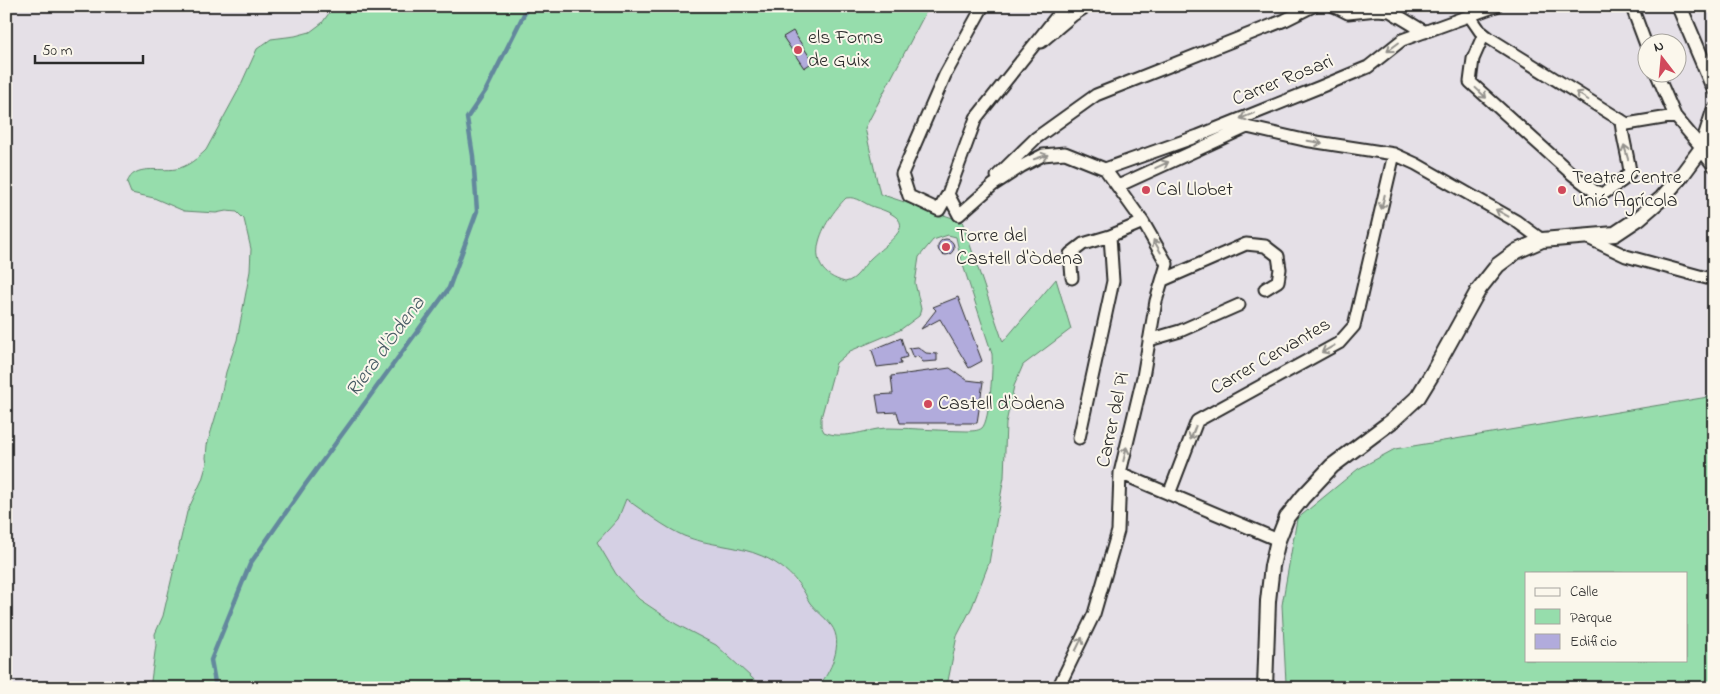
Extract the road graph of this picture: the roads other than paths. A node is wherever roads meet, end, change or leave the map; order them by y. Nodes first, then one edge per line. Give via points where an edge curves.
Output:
1 (983, 6) edge
2 (1065, 6) edge
3 (1087, 6) edge
4 (1314, 6) edge
5 (1334, 6) edge
6 (1496, 6) edge
7 (1633, 6) edge
8 (1679, 6) edge
9 (1470, 10) edge
10 (1425, 32) junction
11 (1641, 32) edge
12 (1484, 34) junction
13 (1030, 50) junction
14 (1660, 82) edge
15 (1714, 88) edge
16 (1714, 111) edge
17 (1675, 116) junction
18 (1621, 120) junction
19 (1702, 148) junction
20 (1394, 154) junction
21 (1714, 164) edge
22 (1105, 169) junction
23 (1118, 186) junction
24 (948, 194) junction
25 (973, 203) junction
26 (1142, 222) junction
27 (1110, 236) junction
28 (1584, 236) junction
29 (1542, 240) junction
30 (1072, 278) dead end
31 (1163, 280) junction
32 (1714, 280) edge
33 (1265, 289) dead end
34 (1239, 305) dead end
35 (1149, 340) junction
36 (1080, 438) dead end
37 (1120, 473) junction
38 (1169, 494) junction
39 (1278, 540) junction
40 (1058, 688) edge
41 (1265, 688) edge

1 - 24 street via 945,75 902,174 909,196 939,210
2 - 13 street
3 - 13 street
4 - 25 street via 1096,96 1036,138
5 - 10 street via 1348,13 1390,11
6 - 9 street, Carrer Rosari
7 - 11 street
8 - 15 street
9 - 10 street, Carrer Rosari
9 - 12 street
10 -> 22 street, Carrer Rosari via 1402,40 1368,67 1198,136
18 -> 12 street
12 -> 18 street via 1473,59 1470,82 1594,192 1603,194 1630,172
13 - 24 street via 976,118
14 - 17 street
16 - 19 street
17 - 18 street via 1627,124
17 - 19 street
19 - 21 street
19 - 28 street via 1662,198 1639,218 1616,234
23 -> 20 street via 1247,127
29 -> 20 street via 1516,221
20 -> 38 street, Carrer Cervantes via 1354,326 1339,343 1197,421
22 - 23 street, Carrer del Pi
25 -> 22 street via 993,185 1043,155 1065,153
23 - 26 street, Carrer del Pi
24 - 25 street via 959,215
26 - 27 street
31 -> 26 street, Carrer del Pi via 1167,264
27 - 30 street via 1083,244 1070,254
27 - 36 street via 1113,281
28 - 29 street
28 - 32 street via 1626,256
29 - 39 street via 1517,251 1498,265 1478,289 1418,397 1332,466 1286,518
31 - 33 street via 1246,244 1266,246 1278,256 1278,281
31 - 35 street, Carrer del Pi
34 - 35 street via 1180,331
37 -> 35 street, Carrer del Pi
37 - 38 street
40 -> 37 street, Carrer del Pi via 1094,614 1118,531
38 - 39 street
39 - 41 street via 1268,600

